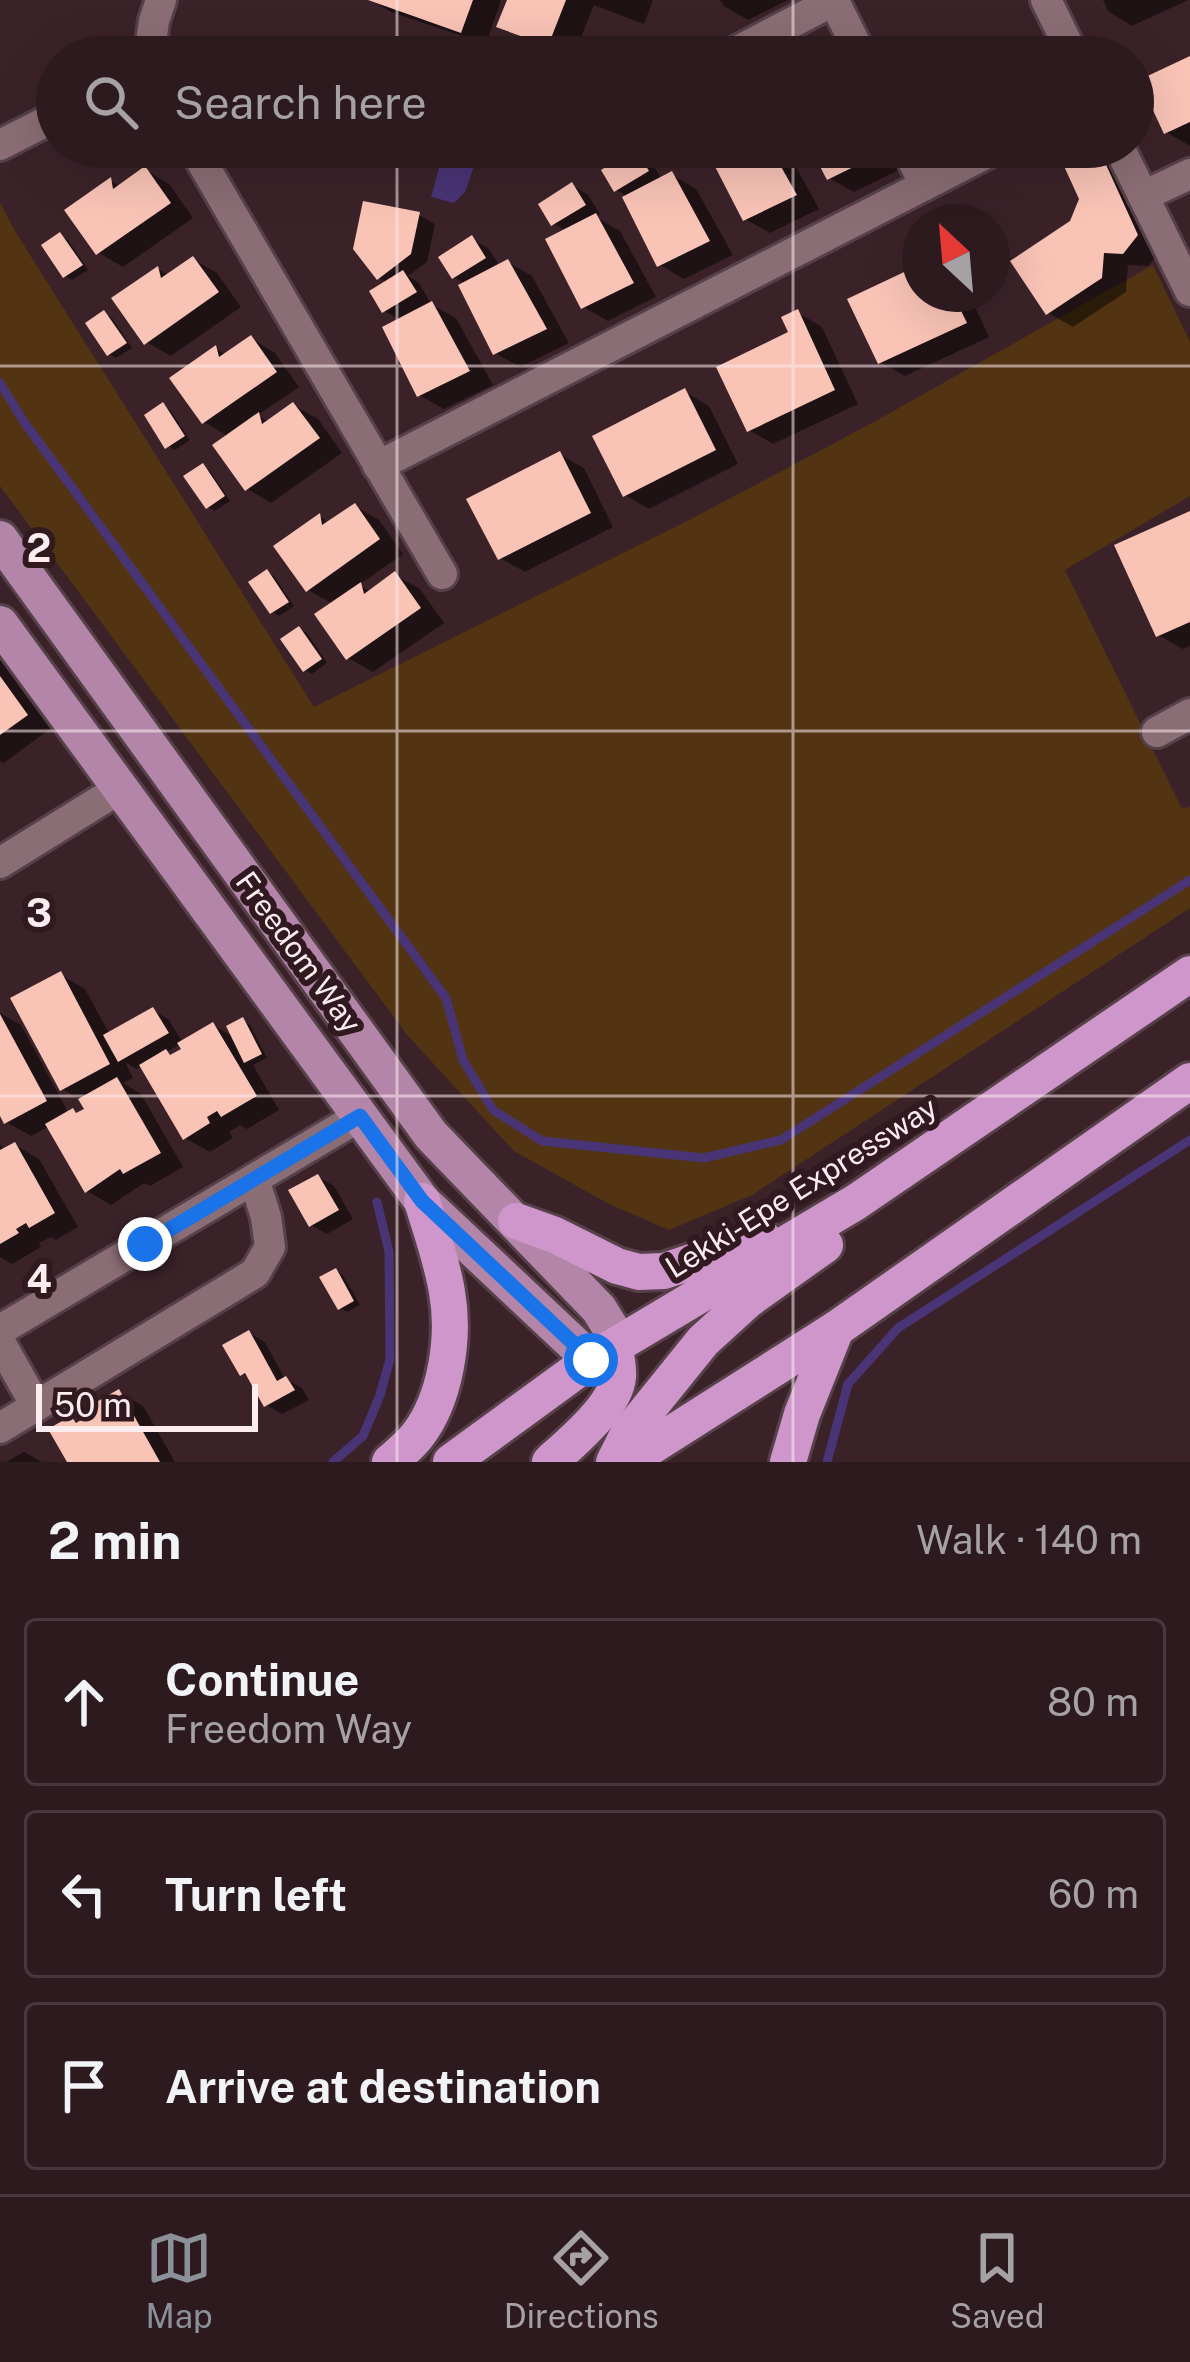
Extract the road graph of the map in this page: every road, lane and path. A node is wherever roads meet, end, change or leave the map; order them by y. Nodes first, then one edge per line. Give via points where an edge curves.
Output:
1 (160, 0) edge
2 (834, 0) edge
3 (1046, 0) edge
4 (153, 36) edge
5 (766, 36) edge
6 (852, 36) edge
7 (1064, 36) edge
8 (36, 127) edge
9 (0, 146) edge
10 (205, 168) edge
11 (916, 168) edge
12 (958, 168) edge
13 (1129, 168) edge
14 (1190, 174) edge
15 (925, 185) junction
16 (1143, 196) junction
17 (1190, 291) edge
18 (378, 466) junction
19 (0, 539) edge
20 (442, 574) dead end
21 (0, 624) edge
22 (1190, 714) edge
23 (1157, 732) dead end
24 (119, 789) junction
25 (0, 863) edge
26 (1190, 974) edge
27 (1190, 997) edge
28 (1190, 1081) edge
29 (360, 1116) junction
30 (254, 1179) junction
31 (422, 1201) junction
32 (856, 1202) junction
33 (516, 1221) junction
34 (836, 1329) junction
35 (0, 1330) edge
36 (0, 1342) edge
37 (608, 1361) junction
38 (660, 1395) junction
39 (36, 1406) junction
40 (701, 1413) junction
41 (508, 1421) junction
42 (0, 1428) edge
43 (559, 1454) edge
44 (390, 1462) edge
45 (452, 1462) edge
46 (602, 1462) edge
47 (614, 1462) edge
48 (628, 1462) edge
49 (788, 1462) edge

1 - 4 street
2 - 5 street
2 - 6 street
3 - 7 street
8 - 9 street
10 - 18 street
11 - 15 street
12 - 15 street
13 - 16 street
14 - 16 street
15 - 18 street
16 - 17 street
18 - 20 street
19 - 33 main road, Freedom Way via 431,1136
21 - 24 main road, Freedom Way
22 - 23 street
24 - 25 street
24 - 29 main road, Freedom Way
26 - 32 highway, Lekki-Epe Expressway
27 - 38 highway via 748,1300
28 - 34 highway
29 - 30 street
29 - 31 main road, Freedom Way
30 - 35 street
30 - 39 street via 270,1247 255,1273
31 - 37 main road, Freedom Way
31 - 44 highway via 448,1293 444,1375 417,1436
32 - 33 highway via 748,1244 639,1272
32 - 37 highway, Lekki-Epe Expressway via 675,1308
33 - 37 main road, Freedom Way via 599,1309 610,1328
34 - 40 highway
34 - 49 highway
36 - 39 street
37 - 38 highway
37 - 41 highway, Lekki-Epe Expressway
37 - 43 highway via 612,1396
38 - 40 highway
38 - 47 highway
39 - 42 street
40 - 48 highway
41 - 43 highway
41 - 45 highway, Lekki-Epe Expressway
43 - 46 highway

